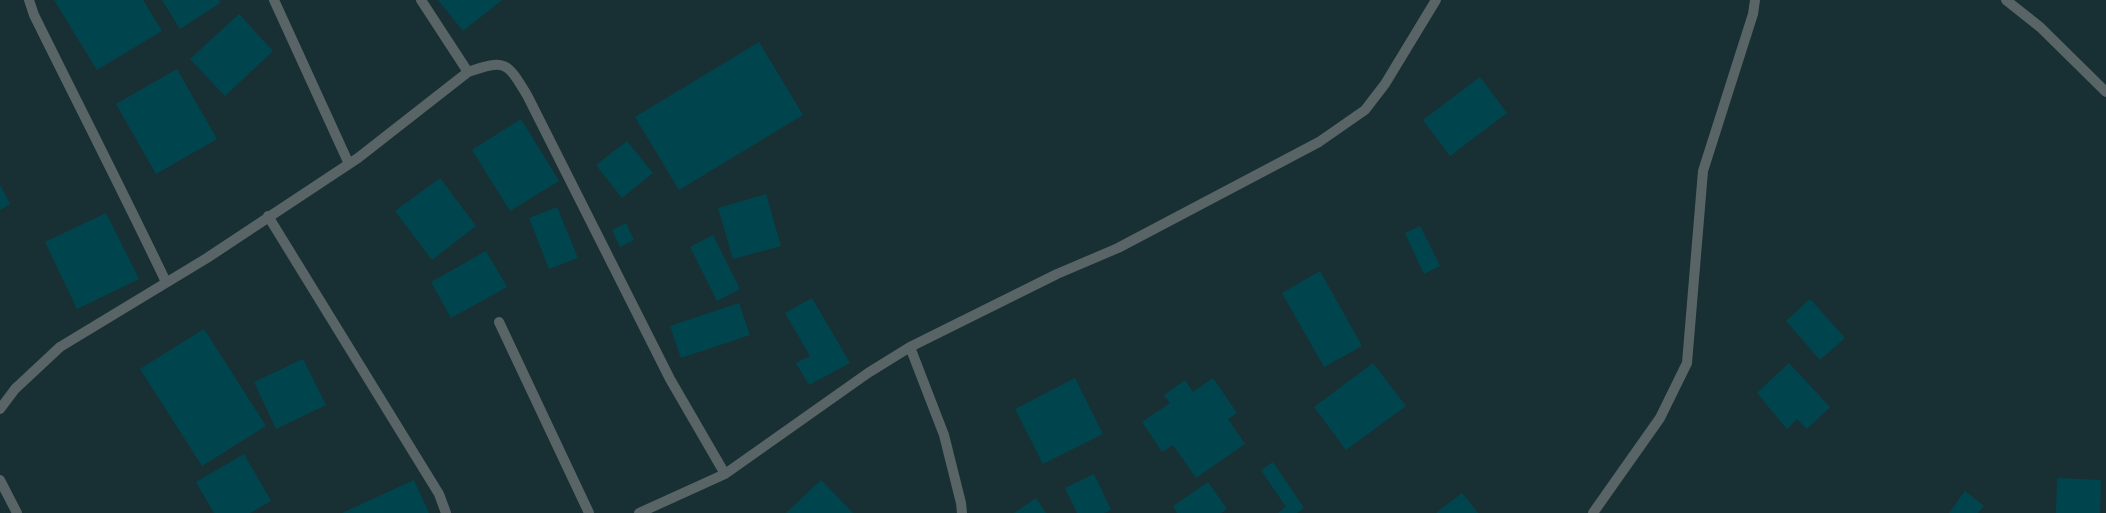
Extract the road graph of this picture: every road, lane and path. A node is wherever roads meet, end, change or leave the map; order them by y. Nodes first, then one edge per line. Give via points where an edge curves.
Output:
1 (29, 0) edge
2 (274, 0) edge
3 (421, 0) edge
4 (1436, 0) edge
5 (1755, 0) edge
6 (2006, 0) edge
7 (468, 72) junction
8 (2106, 92) edge
9 (349, 164) junction
10 (268, 216) junction
11 (166, 282) junction
12 (499, 322) dead end
13 (910, 347) junction
14 (0, 408) edge
15 (725, 474) junction
16 (0, 480) edge
17 (17, 513) edge
18 (446, 513) edge
19 (589, 513) edge
20 (638, 513) edge
21 (962, 513) edge
22 (1593, 513) edge

1 - 11 street via 34,15
2 - 9 street
3 - 7 street
4 - 13 street via 1385,84 1365,110 1319,142 1118,248 1030,287
5 - 22 street via 1753,14 1702,171 1687,363 1660,418
6 - 8 street via 2040,27
7 - 9 street
7 - 15 street via 493,64 505,66 515,75 670,379
9 - 10 street
10 - 11 street
10 - 18 street via 439,494
11 - 14 street via 60,347 15,389
12 - 19 street
13 - 15 street via 868,373
13 - 21 street via 944,435
15 - 20 street
16 - 17 street

